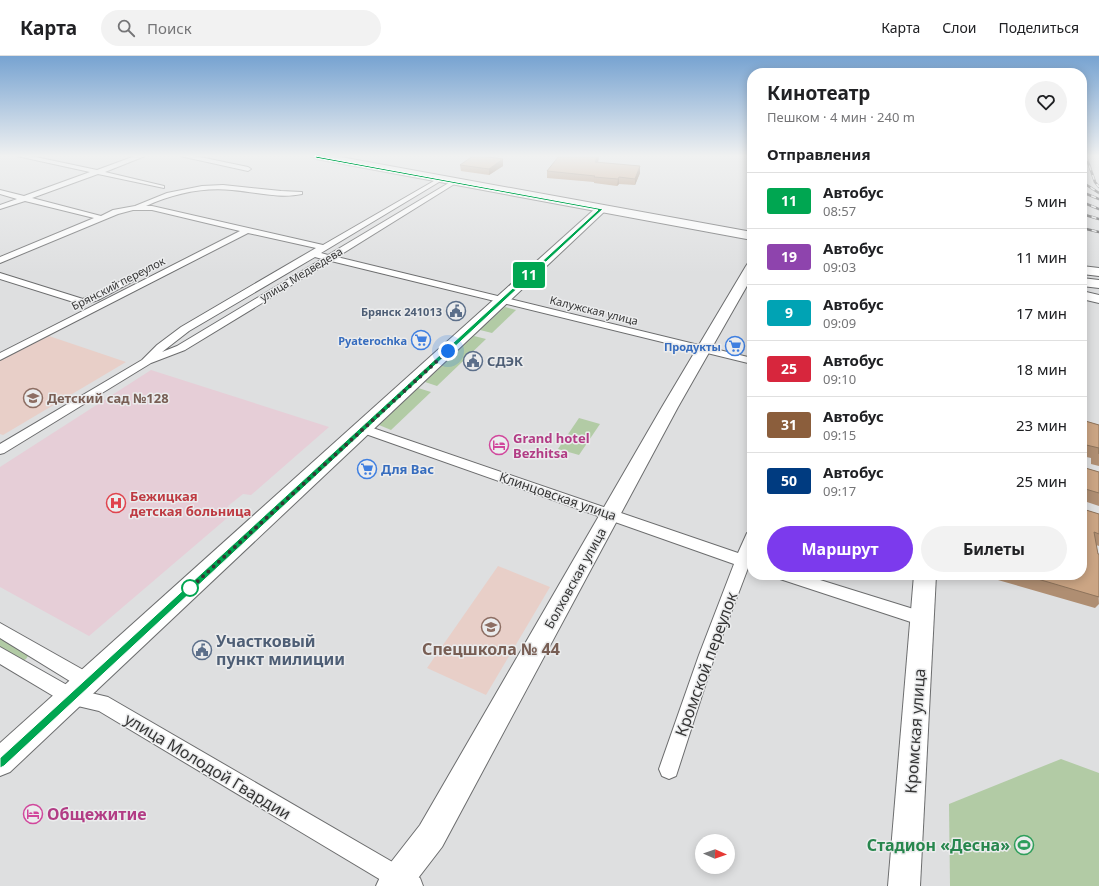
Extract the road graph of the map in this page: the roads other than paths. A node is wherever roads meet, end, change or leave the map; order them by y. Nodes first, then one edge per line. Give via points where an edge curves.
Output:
1 (11, 195) edge
2 (34, 195) edge
3 (173, 195) edge
4 (415, 195) edge
5 (433, 195) edge
6 (523, 195) edge
7 (25, 198) junction
8 (0, 208) edge
9 (133, 208) junction
10 (601, 209) junction
11 (615, 211) junction
12 (101, 218) junction
13 (578, 229) junction
14 (247, 230) junction
15 (747, 234) edge
16 (204, 244) dead end
17 (325, 248) junction
18 (314, 254) junction
19 (328, 258) junction
20 (0, 260) edge
21 (1087, 271) edge
22 (1099, 272) edge
23 (747, 275) edge
24 (0, 276) edge
25 (1087, 277) edge
26 (1099, 279) edge
27 (1087, 283) edge
28 (1099, 284) edge
29 (1087, 296) edge
30 (1099, 298) edge
31 (503, 300) junction
32 (704, 349) junction
33 (0, 357) edge
34 (747, 360) edge
35 (146, 362) junction
36 (364, 429) junction
37 (0, 450) edge
38 (610, 515) junction
39 (747, 563) edge
40 (747, 565) edge
41 (800, 580) edge
42 (925, 580) edge
43 (923, 620) junction
44 (0, 630) edge
45 (0, 655) edge
46 (88, 682) junction
47 (71, 697) junction
48 (102, 703) junction
49 (0, 762) edge
50 (669, 769) dead end
51 (400, 883) edge
52 (904, 886) edge

1 - 7 street
2 - 7 street
3 - 9 street
4 - 17 street, улица Медведева
5 - 19 street, улица Медведева
6 - 10 main road
7 - 8 street
7 - 12 street
9 - 12 street
9 - 14 street via 152,208
10 - 11 main road
10 - 13 main road
11 - 13 main road via 598,226
11 - 15 main road
12 - 20 street
13 - 31 main road
14 - 17 street
14 - 33 street, Брянский переулок
16 - 24 street via 82,302
17 - 18 street, улица Медведева
18 - 19 street, Калужская улица
18 - 35 street, улица Медведева via 185,329
19 - 31 street, Калужская улица
19 - 35 street, улица Медведева via 181,348
21 - 22 main road
23 - 32 main road, Болховская улица
25 - 26 main road
27 - 28 main road
29 - 30 main road
31 - 32 street, Калужская улица
31 - 36 main road
32 - 34 street, Калужская улица
32 - 38 main road, Болховская улица
35 - 37 street, улица Медведева
36 - 38 street, Клинцовская улица
36 - 46 main road
38 - 39 street, Клинцовская улица
38 - 51 main road, Болховская улица via 431,836
40 - 50 street, Кромской переулок via 707,655
41 - 43 street
42 - 43 main road, Кромская улица
43 - 52 main road, Кромская улица
44 - 46 street
45 - 47 street, улица Молодой Гвардии
46 - 47 main road
46 - 48 street
47 - 48 street, улица Молодой Гвардии
47 - 49 main road
48 - 51 street, улица Молодой Гвардии

